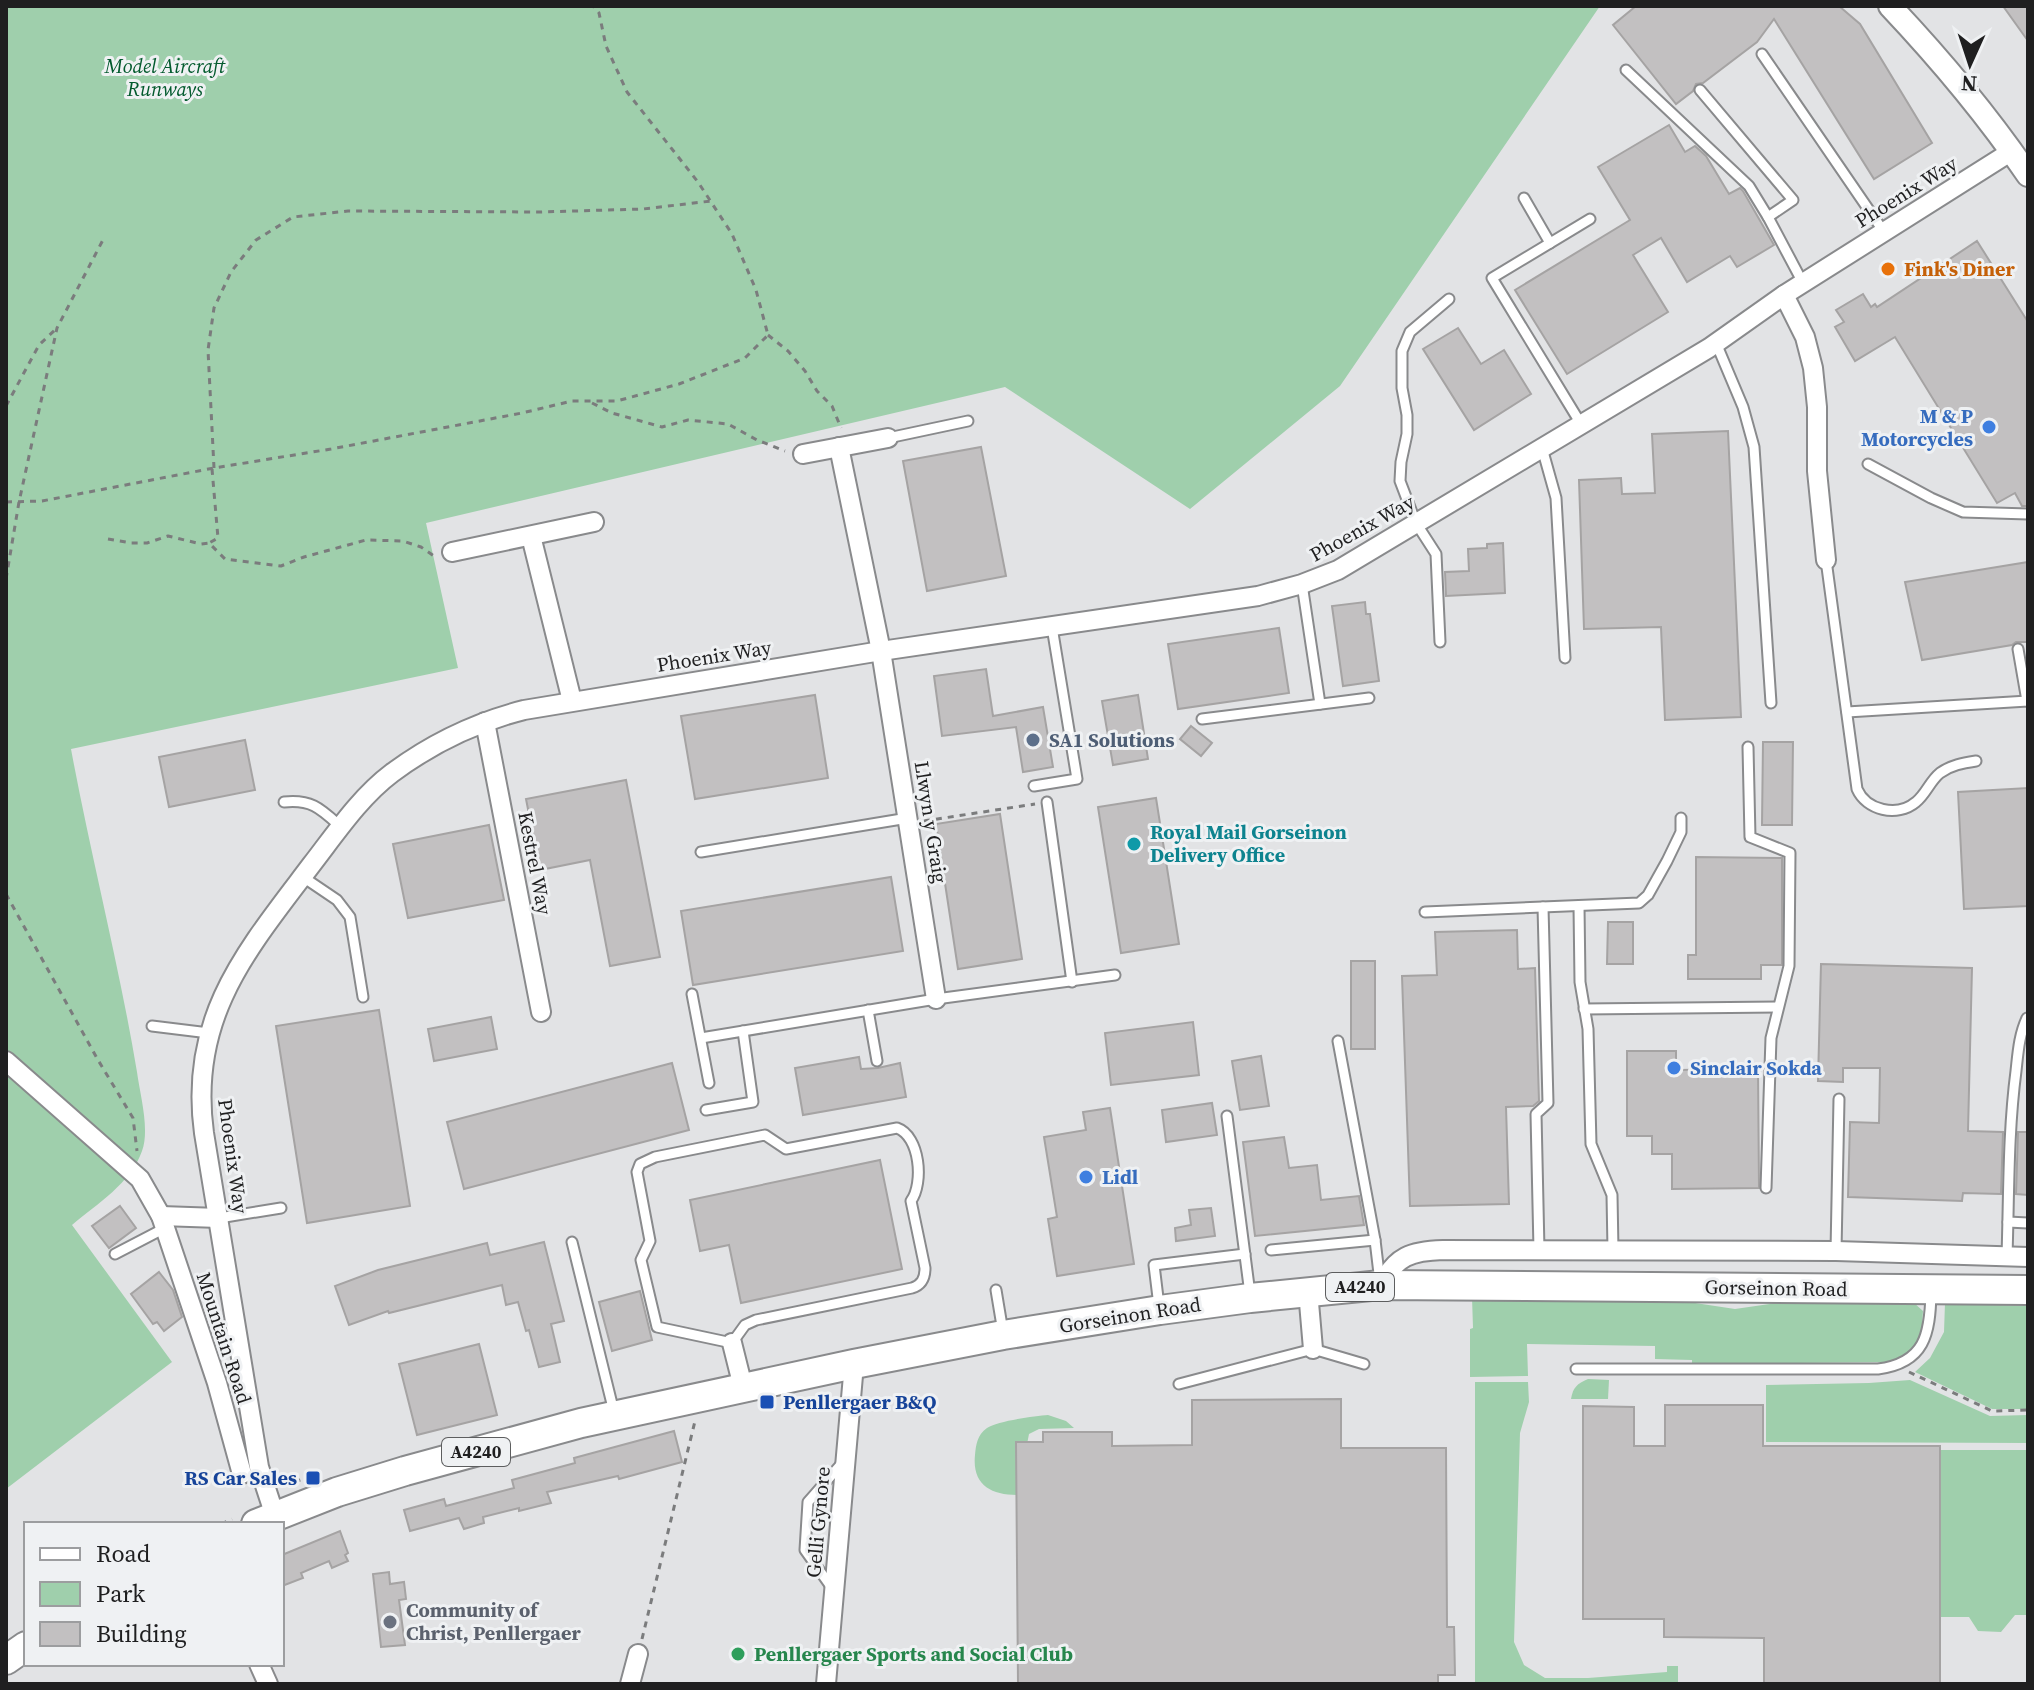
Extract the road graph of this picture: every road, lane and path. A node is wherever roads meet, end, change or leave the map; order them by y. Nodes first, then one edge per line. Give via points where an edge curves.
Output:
1 (593, 6) edge
2 (1890, 6) edge
3 (1762, 54) dead end
4 (1626, 70) dead end
5 (1700, 90) dead end
6 (2012, 151) junction
7 (2028, 175) edge
8 (1524, 198) dead end
9 (711, 201) junction
10 (1768, 217) junction
11 (1590, 219) dead end
12 (1884, 232) junction
13 (105, 236) dead end
14 (1550, 243) junction
15 (1803, 283) junction
16 (1784, 295) junction
17 (1449, 299) dead end
18 (57, 328) junction
19 (768, 335) junction
20 (1716, 343) junction
21 (589, 401) junction
22 (6, 406) edge
23 (968, 421) dead end
24 (1581, 424) junction
25 (888, 438) joint
26 (843, 446) junction
27 (1542, 448) junction
28 (803, 454) joint
29 (1868, 464) dead end
30 (213, 468) junction
31 (6, 502) edge
32 (19, 502) junction
33 (2028, 514) edge
34 (594, 522) dead end
35 (1416, 523) junction
36 (531, 536) junction
37 (108, 539) dead end
38 (209, 543) junction
39 (452, 552) joint
40 (1826, 560) joint
41 (6, 579) edge
42 (1302, 584) junction
43 (1052, 627) junction
44 (1440, 642) dead end
45 (2018, 649) dead end
46 (881, 651) junction
47 (1565, 658) dead end
48 (1369, 698) dead end
49 (572, 701) junction
50 (2028, 701) edge
51 (1771, 703) dead end
52 (1320, 704) junction
53 (1847, 712) junction
54 (1202, 719) dead end
55 (485, 722) junction
56 (1748, 747) dead end
57 (1976, 761) dead end
58 (1034, 786) dead end
59 (284, 802) dead end
60 (1047, 802) joint
61 (1681, 818) dead end
62 (909, 821) junction
63 (341, 827) junction
64 (701, 852) dead end
65 (303, 877) junction
66 (6, 894) edge
67 (1579, 906) junction
68 (1543, 907) junction
69 (1425, 912) dead end
70 (1115, 975) dead end
71 (1072, 982) junction
72 (692, 994) dead end
73 (363, 997) dead end
74 (936, 999) junction
75 (1778, 1007) junction
76 (1584, 1009) junction
77 (868, 1010) junction
78 (541, 1012) dead end
79 (2027, 1018) edge
80 (152, 1026) dead end
81 (743, 1031) junction
82 (209, 1033) junction
83 (701, 1038) junction
84 (1338, 1041) dead end
85 (6, 1061) edge
86 (877, 1061) dead end
87 (709, 1083) dead end
88 (1839, 1099) dead end
89 (706, 1110) dead end
90 (1227, 1116) dead end
91 (140, 1179) junction
92 (1766, 1188) dead end
93 (281, 1208) dead end
94 (219, 1218) junction
95 (163, 1222) junction
96 (2008, 1222) junction
97 (2028, 1223) edge
98 (1375, 1240) junction
99 (572, 1242) dead end
100 (1271, 1250) dead end
101 (1539, 1250) junction
102 (1613, 1250) junction
103 (1836, 1251) junction
104 (115, 1254) dead end
105 (1245, 1254) junction
106 (2007, 1256) junction
107 (2028, 1257) edge
108 (1381, 1285) junction
109 (996, 1290) dead end
110 (1931, 1290) junction
111 (2028, 1290) edge
112 (1308, 1291) junction
113 (1250, 1298) junction
114 (1160, 1310) junction
115 (1003, 1335) junction
116 (732, 1343) junction
117 (1313, 1349) junction
118 (854, 1364) junction
119 (1364, 1364) dead end
120 (1894, 1366) junction
121 (1576, 1369) dead end
122 (1179, 1384) dead end
123 (743, 1387) junction
124 (701, 1396) junction
125 (2028, 1410) edge
126 (615, 1416) junction
127 (846, 1459) junction
128 (242, 1474) dead end
129 (316, 1475) dead end
130 (258, 1512) edge
131 (227, 1522) edge
132 (834, 1590) junction
133 (24, 1647) edge
134 (638, 1654) joint
135 (6, 1660) edge
136 (630, 1684) edge
137 (826, 1684) edge

1 - 9 path via 627,92
2 - 6 street
3 - 12 lane
4 - 10 lane via 1749,186
5 - 10 lane via 1793,200
6 - 7 street
6 - 12 street, Phoenix Way
8 - 14 lane
9 - 19 path via 756,290
9 - 30 path via 643,209 348,211 293,217 256,240 231,272 214,308 208,350
10 - 15 lane
11 - 14 lane
12 - 15 street, Phoenix Way
13 - 18 path
14 - 24 lane via 1492,278
15 - 16 street, Phoenix Way
16 - 20 street, Phoenix Way
16 - 40 street via 1805,337 1813,368
17 - 35 lane via 1410,332 1402,351 1407,424 1400,481
18 - 22 path via 39,345
18 - 32 path
19 - 21 path via 745,358 679,384 617,401
19 - 26 path via 788,351 832,406
20 - 24 street, Phoenix Way
20 - 51 lane via 1754,447
21 - 28 path via 662,427 688,420 728,424 780,451
21 - 30 path
23 - 25 lane
24 - 27 street, Phoenix Way
25 - 26 street
26 - 28 street
26 - 46 street, Llwyn y Graig
27 - 35 street, Phoenix Way
27 - 47 lane via 1556,498
29 - 33 lane via 1963,512
30 - 32 path
30 - 38 path via 218,538
31 - 32 path
32 - 41 path
34 - 36 street
35 - 42 street, Phoenix Way via 1338,570
35 - 44 lane via 1436,554
36 - 39 street
36 - 49 street
37 - 38 path via 147,543 168,536
38 - 39 path via 225,559 281,566 366,540 403,541 433,555
40 - 53 lane
42 - 43 street, Phoenix Way via 1258,596
42 - 52 lane
43 - 46 street, Phoenix Way
43 - 58 lane via 1077,779
45 - 50 lane
46 - 49 street, Phoenix Way
46 - 62 street, Llwyn y Graig
48 - 52 lane
49 - 55 street, Phoenix Way
50 - 53 lane
52 - 54 lane
53 - 57 lane via 1857,789 1875,808 1907,808 1940,773
55 - 63 street, Phoenix Way via 393,772
55 - 78 street, Kestrel Way
56 - 75 lane via 1750,837 1790,853 1789,966
59 - 63 lane via 318,807
60 - 62 path
60 - 71 lane
61 - 67 lane via 1681,832 1645,899
62 - 64 lane
62 - 74 street, Llwyn y Graig
63 - 65 street, Phoenix Way
65 - 73 lane via 337,900 350,917
65 - 82 street, Phoenix Way via 256,937 226,987
66 - 91 path via 133,1118
67 - 68 lane
67 - 76 lane
68 - 69 lane
68 - 101 lane via 1548,1103 1536,1114
70 - 71 lane
71 - 74 lane
72 - 83 lane
74 - 77 lane
75 - 76 lane
75 - 92 lane via 1771,1038
76 - 102 lane via 1591,1144 1612,1195
77 - 81 lane
77 - 86 lane
79 - 96 lane via 2013,1094
80 - 82 lane
81 - 83 lane
81 - 89 lane via 753,1102
82 - 94 street, Phoenix Way via 201,1111
83 - 87 lane
84 - 98 lane
85 - 91 street, Mountain Road
88 - 103 lane
90 - 105 lane
91 - 95 street, Mountain Road
93 - 94 lane
94 - 95 street
94 - 130 street, Phoenix Way via 259,1467
95 - 104 lane
95 - 128 street, Mountain Road
96 - 97 lane
96 - 106 lane
98 - 100 lane
98 - 108 lane
99 - 126 lane
101 - 102 street
101 - 108 street via 1417,1252 1397,1262
102 - 103 street
103 - 106 street
105 - 113 lane
105 - 114 lane via 1154,1265
106 - 107 street
108 - 110 main road, Gorseinon Road / A4240
108 - 112 main road, Gorseinon Road / A4240
109 - 115 lane
110 - 111 main road, Gorseinon Road / A4240
110 - 120 lane via 1926,1337 1915,1354
112 - 113 main road, Gorseinon Road / A4240
112 - 117 street
113 - 114 main road, Gorseinon Road / A4240
114 - 115 main road, Gorseinon Road / A4240
115 - 118 main road, Gorseinon Road / A4240
116 - 116 lane via 657,1327 641,1260 650,1241 637,1176 640,1164 765,1135 786,1149 903,1130 912,1140 918,1167 918,1190 911,1203 925,1268 921,1283 756,1320 745,1325
116 - 123 street
117 - 119 lane
117 - 122 lane
118 - 123 main road, Gorseinon Road / A4240
118 - 127 street, Gelli Gynore
120 - 121 lane
120 - 125 path via 1992,1411
123 - 124 main road, Gorseinon Road / A4240
124 - 126 main road, Gorseinon Road / A4240
124 - 134 path
126 - 130 main road, Gorseinon Road / A4240
127 - 132 street, Gelli Gynore
127 - 132 lane via 808,1502 805,1550
129 - 130 path
130 - 131 path
132 - 137 street, Gelli Gynore
133 - 135 main road
134 - 136 street

